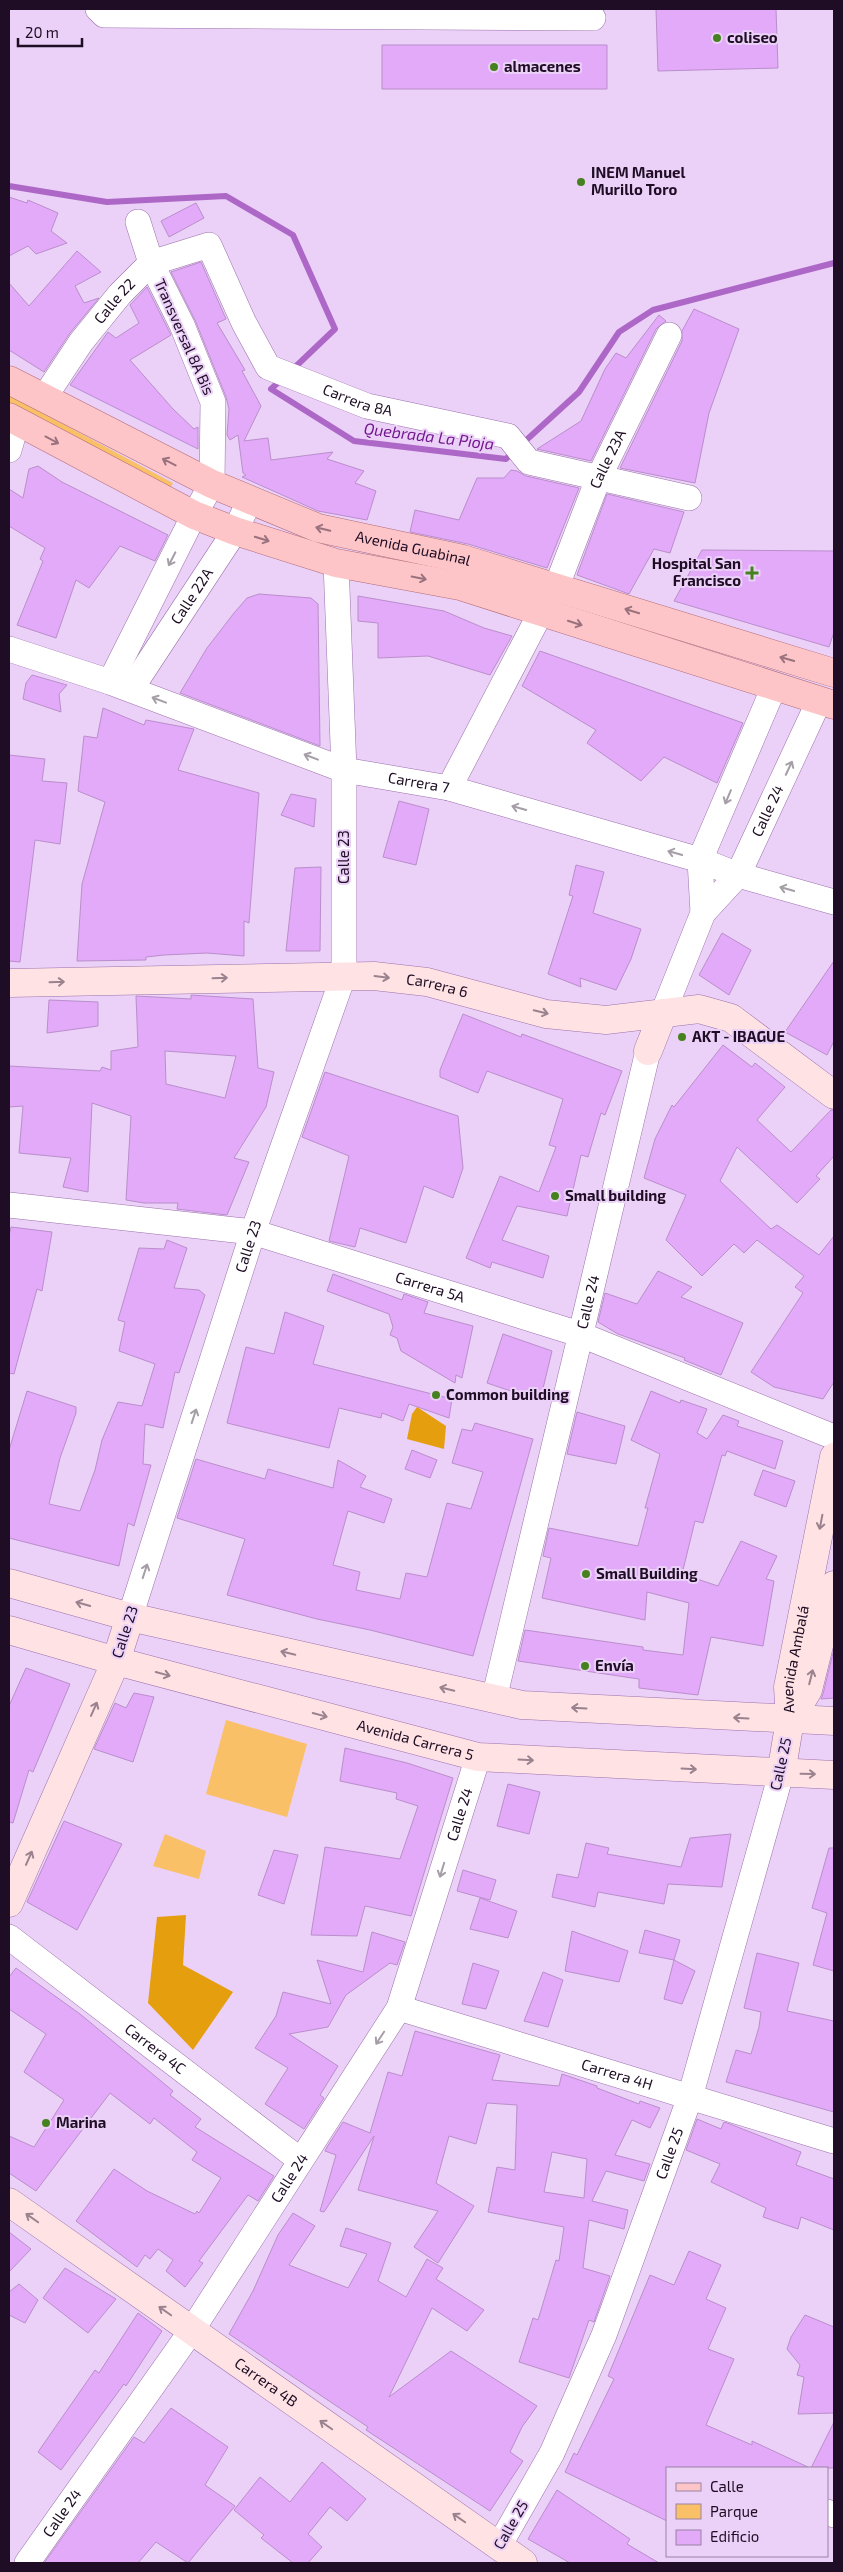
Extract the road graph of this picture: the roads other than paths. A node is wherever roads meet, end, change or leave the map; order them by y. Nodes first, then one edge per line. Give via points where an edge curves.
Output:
1 (98, 9) edge
2 (593, 18) dead end
3 (138, 222) dead end
4 (209, 245) joint
5 (151, 263) junction
6 (670, 336) dead end
7 (9, 380) edge
8 (46, 396) junction
9 (13, 420) edge
10 (9, 450) edge
11 (598, 479) junction
12 (212, 484) junction
13 (689, 498) dead end
14 (250, 500) junction
15 (194, 515) junction
16 (235, 531) junction
17 (336, 563) junction
18 (556, 588) junction
19 (542, 612) junction
20 (9, 648) edge
21 (834, 673) edge
22 (120, 686) junction
23 (774, 687) junction
24 (827, 703) edge
25 (344, 770) junction
26 (449, 788) junction
27 (700, 860) junction
28 (738, 875) junction
29 (834, 902) edge
30 (704, 913) junction
31 (344, 974) junction
32 (9, 983) edge
33 (663, 1013) junction
34 (648, 1051) joint
35 (834, 1095) edge
36 (9, 1205) edge
37 (253, 1232) junction
38 (579, 1334) junction
39 (834, 1438) edge
40 (834, 1457) edge
41 (9, 1583) edge
42 (834, 1585) edge
43 (130, 1617) junction
44 (9, 1630) edge
45 (116, 1662) junction
46 (494, 1699) junction
47 (790, 1720) junction
48 (834, 1721) edge
49 (478, 1757) junction
50 (781, 1774) junction
51 (834, 1775) edge
52 (9, 1903) edge
53 (9, 1937) edge
54 (399, 2008) junction
55 (690, 2097) junction
56 (834, 2141) edge
57 (300, 2160) junction
58 (9, 2202) edge
59 (192, 2330) junction
60 (493, 2555) edge
61 (27, 2563) edge
62 (523, 2563) edge

1 - 2 street via 104,15
3 - 5 street, Transversal 8A Bis
4 - 5 street, Calle 22
4 - 11 street, Carrera 8A via 268,367 367,406 508,436 529,462
5 - 8 street, Calle 22 via 120,294 81,342
5 - 12 street, Transversal 8A Bis via 182,324 213,402
6 - 11 street, Calle 23A
7 - 8 main road, Avenida Guabinal
12 -> 8 main road, Avenida Guabinal
9 - 10 street
9 -> 15 main road, Avenida Guabinal
11 - 13 street, Carrera 8A
11 - 18 street, Calle 23A
12 - 14 main road, Avenida Guabinal
12 - 15 street, Calle 22A
14 - 16 street, Calle 22A
18 -> 14 main road, Avenida Guabinal via 464,559 318,528
15 - 16 main road, Avenida Guabinal
15 -> 22 street, Calle 22A
16 -> 17 main road, Avenida Guabinal
16 - 22 street, Calle 22A
17 -> 19 main road, Avenida Guabinal via 460,586
17 - 25 street, Calle 23
21 -> 18 main road, Avenida Guabinal
19 -> 23 main road, Avenida Guabinal
19 - 26 street
20 - 22 street, Carrera 7
25 -> 22 street, Carrera 7
23 - 24 main road, Avenida Guabinal
23 -> 27 street, Calle 24
28 -> 24 street, Calle 24
25 - 26 street, Carrera 7
25 - 31 street, Calle 23
27 -> 26 street, Carrera 7
27 - 28 street, Carrera 7
27 - 30 street, Calle 24
29 -> 28 street, Carrera 7
28 - 30 street, Calle 24
30 - 33 street, Calle 24
32 -> 31 main road, Carrera 6
31 -> 33 main road, Carrera 6 via 427,982 546,1014 606,1020
31 - 37 street, Calle 23
33 - 34 main road, Calle 24
33 - 35 main road, Carrera 6 via 698,1009 732,1018
34 - 38 street, Calle 24
36 - 37 street, Carrera 5A
37 - 38 street, Carrera 5A
43 -> 37 street, Calle 23
38 - 39 street, Carrera 5A
38 - 46 street, Calle 24
40 -> 47 main road, Avenida Ambalá via 788,1687
43 -> 41 main road
47 -> 42 main road, Avenida Ambalá via 808,1690
43 - 45 main road, Calle 23
46 -> 43 main road
44 - 45 main road, Avenida Carrera 5
45 -> 49 main road, Avenida Carrera 5
52 -> 45 main road, Calle 23
47 -> 46 main road via 522,1705
47 - 48 main road
47 - 50 main road, Calle 25
49 -> 50 main road, Avenida Carrera 5
49 -> 54 street, Calle 24
50 -> 51 main road, Avenida Carrera 5
50 - 55 street, Calle 25
53 - 57 street, Carrera 4C
54 - 55 street, Carrera 4H
54 -> 57 street, Calle 24
55 - 56 street, Carrera 4H
55 - 60 street, Calle 25 via 604,2335 552,2453
57 - 59 street, Calle 24
59 -> 58 main road, Carrera 4B
60 -> 59 main road, Carrera 4B
59 - 61 street, Calle 24
60 - 62 main road, Carrera 4B

